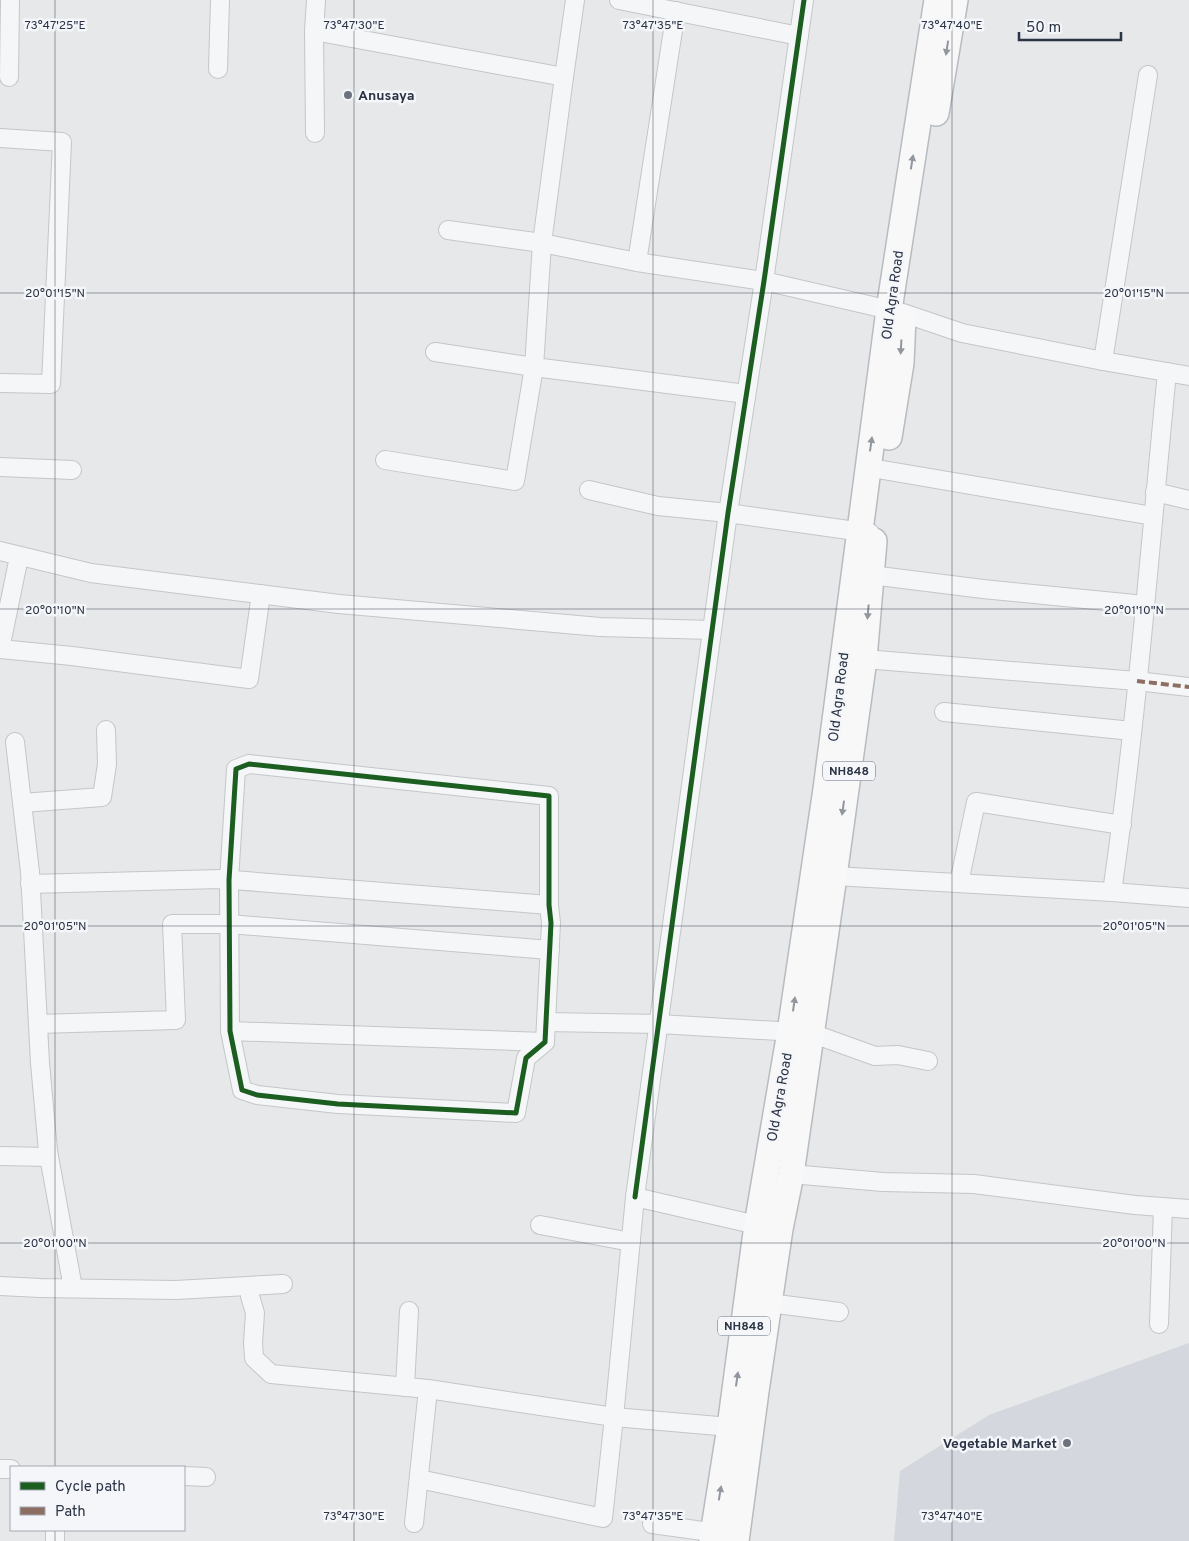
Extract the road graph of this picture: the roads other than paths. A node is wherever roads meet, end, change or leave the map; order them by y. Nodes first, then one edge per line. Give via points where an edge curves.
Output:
1 (10, 0) edge
2 (220, 0) edge
3 (316, 0) edge
4 (575, 0) edge
5 (619, 0) edge
6 (804, 0) edge
7 (937, 0) edge
8 (956, 0) edge
9 (676, 11) junction
10 (314, 31) junction
11 (799, 36) junction
12 (218, 69) dead end
13 (1148, 75) dead end
14 (564, 77) junction
15 (9, 78) dead end
16 (315, 133) dead end
17 (0, 138) edge
18 (448, 230) dead end
19 (542, 243) junction
20 (637, 262) junction
21 (764, 281) junction
22 (896, 312) junction
23 (435, 352) dead end
24 (1103, 361) junction
25 (534, 367) junction
26 (1167, 372) junction
27 (1189, 376) edge
28 (0, 383) edge
29 (746, 394) junction
30 (386, 460) dead end
31 (0, 467) edge
32 (72, 470) dead end
33 (883, 470) junction
34 (589, 490) dead end
35 (1156, 492) junction
36 (1189, 500) edge
37 (728, 513) junction
38 (1153, 516) junction
39 (867, 532) junction
40 (0, 551) edge
41 (19, 557) junction
42 (871, 575) junction
43 (261, 594) junction
44 (1145, 605) junction
45 (712, 630) junction
46 (864, 659) junction
47 (1137, 681) junction
48 (1189, 688) edge
49 (944, 712) dead end
50 (106, 730) dead end
51 (1132, 731) junction
52 (15, 742) dead end
53 (22, 802) junction
54 (1122, 825) junction
55 (834, 876) junction
56 (229, 880) junction
57 (959, 883) junction
58 (30, 884) junction
59 (1112, 892) junction
60 (1189, 898) edge
61 (549, 905) junction
62 (229, 924) junction
63 (550, 950) junction
64 (546, 1022) junction
65 (38, 1024) junction
66 (659, 1024) junction
67 (230, 1031) junction
68 (801, 1033) junction
69 (545, 1042) junction
70 (928, 1061) dead end
71 (0, 1156) edge
72 (49, 1157) junction
73 (767, 1170) junction
74 (791, 1174) junction
75 (635, 1197) junction
76 (1163, 1207) junction
77 (1189, 1209) edge
78 (540, 1225) dead end
79 (757, 1225) junction
80 (631, 1242) junction
81 (282, 1284) dead end
82 (0, 1286) edge
83 (73, 1288) junction
84 (250, 1296) dead end
85 (769, 1303) junction
86 (409, 1311) dead end
87 (839, 1312) dead end
88 (1159, 1324) dead end
89 (405, 1387) junction
90 (428, 1390) junction
91 (614, 1417) junction
92 (730, 1427) junction
93 (185, 1476) edge
94 (206, 1476) dead end
95 (419, 1479) junction
96 (414, 1524) dead end
97 (652, 1524) dead end
98 (725, 1537) edge

1 - 15 street
2 - 12 street
3 - 10 street
4 - 14 street
5 - 9 street
6 - 11 street
22 -> 7 highway, Old Agra Road / NH848
8 -> 22 highway, NH848
9 - 11 street
9 - 20 street
10 - 14 street
10 - 16 street
11 - 21 street
13 - 24 street
14 - 19 street
17 - 28 street via 62,142 51,384
18 - 19 street
19 - 20 street
19 - 25 street
20 - 21 street
21 - 22 street
21 - 29 street
22 - 24 street via 962,333
22 -> 33 highway, NH848 via 901,363
39 -> 22 highway, Old Agra Road / NH848
23 - 25 street
24 - 26 street
25 - 29 street
25 - 30 street via 515,481
26 - 27 street
26 - 35 street
29 - 37 street
31 - 32 street
33 - 38 street
33 - 39 highway, NH848
34 - 37 street via 658,506
35 - 36 street
35 - 38 street
37 - 39 street
37 - 45 street
38 - 44 street
39 - 42 highway, NH848
68 -> 39 highway, Old Agra Road / NH848 via 826,789
40 - 41 street
41 - 43 street via 91,573
41 - 43 street via 0,649 249,678
42 - 44 street
42 -> 46 highway, NH848
43 - 45 street via 591,626
44 - 47 street
45 - 66 street
46 - 47 street
46 -> 55 highway, NH848
47 - 48 street
47 - 51 street
49 - 51 street
50 - 53 street via 107,764 102,797
51 - 54 street
52 - 53 street
53 - 58 street
54 - 57 street via 976,802
54 - 59 street
55 - 57 street
55 - 68 highway, NH848
56 - 58 street
56 - 61 street
56 - 61 street via 236,769 249,764 549,796
56 - 62 street
57 - 59 street
58 - 65 street
59 - 60 street
61 - 63 street
62 - 63 street
62 - 65 street via 172,924 176,1020
62 - 67 street
63 - 64 street
64 - 66 street
64 - 69 street
65 - 72 street
66 - 68 street
66 - 75 street
67 - 69 street
67 - 69 street via 242,1090 257,1096 338,1104 516,1113 526,1058
68 - 70 street via 874,1056 898,1055
68 - 73 highway, Old Agra Road / NH848
68 - 74 highway, NH848
71 - 72 street
72 - 83 street
73 - 74 highway
73 - 79 highway, Old Agra Road / NH848
74 - 76 street via 883,1182 974,1184
74 - 85 highway, NH848
75 - 79 street
75 - 80 street
76 - 77 street
76 - 88 street
78 - 80 street
92 -> 79 highway, Old Agra Road / NH848
80 - 91 street
81 - 83 street via 176,1290
82 - 83 street
84 - 89 street via 255,1313 254,1358 271,1374
85 - 87 street
85 - 98 highway, NH848
86 - 89 street
89 - 90 street
90 - 91 street
90 - 95 street
91 - 92 street
91 - 95 street via 603,1518
98 -> 92 highway, Old Agra Road / NH848
93 - 94 street
95 - 96 street
97 - 98 street

